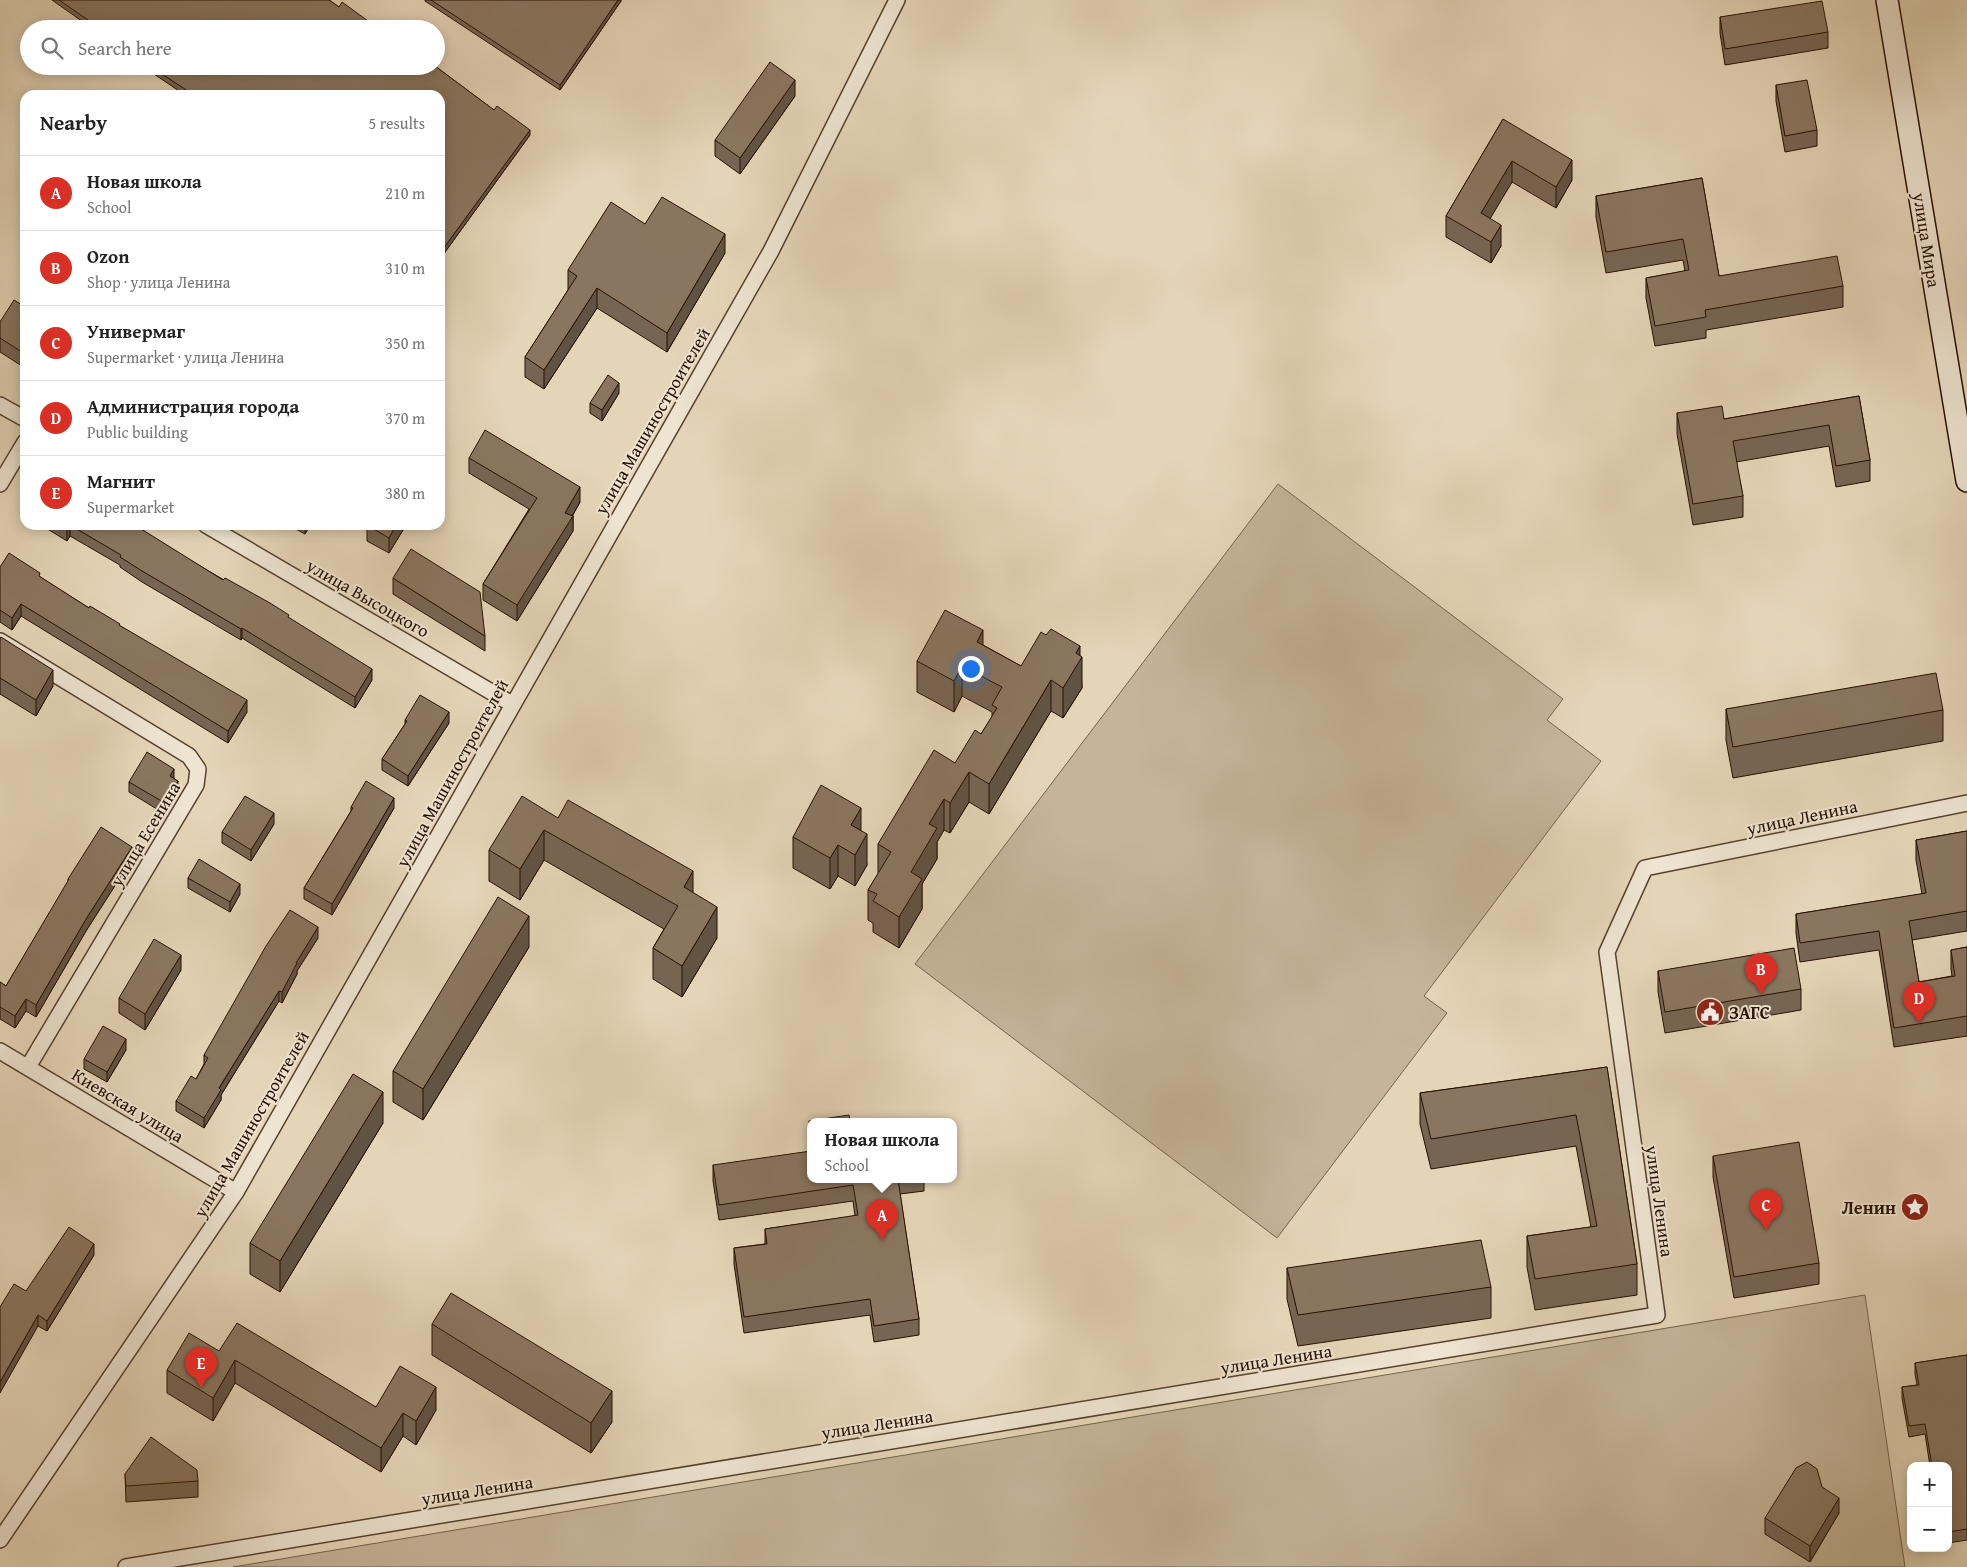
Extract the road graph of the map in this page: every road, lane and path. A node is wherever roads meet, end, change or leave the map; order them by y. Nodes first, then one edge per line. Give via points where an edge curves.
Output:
1 (897, 0) edge
2 (1887, 0) edge
3 (0, 405) edge
4 (20, 416) edge
5 (20, 450) edge
6 (1967, 481) edge
7 (0, 484) edge
8 (215, 530) edge
9 (0, 641) edge
10 (512, 704) junction
11 (1967, 803) edge
12 (0, 1051) edge
13 (28, 1067) junction
14 (236, 1192) junction
15 (0, 1540) edge
16 (126, 1567) edge

1 - 10 street, улица Машиностроителей via 771,251
2 - 6 street, улица Мира
3 - 4 street
5 - 7 street
8 - 10 street, улица Высоцкого
9 - 13 street, улица Есенина via 189,756 198,769 196,785
10 - 14 street, улица Машиностроителей
11 - 16 street, улица Ленина via 1645,868 1607,952 1657,1315
12 - 13 street, Киевская улица
13 - 14 street, Киевская улица
14 - 15 street, улица Машиностроителей

